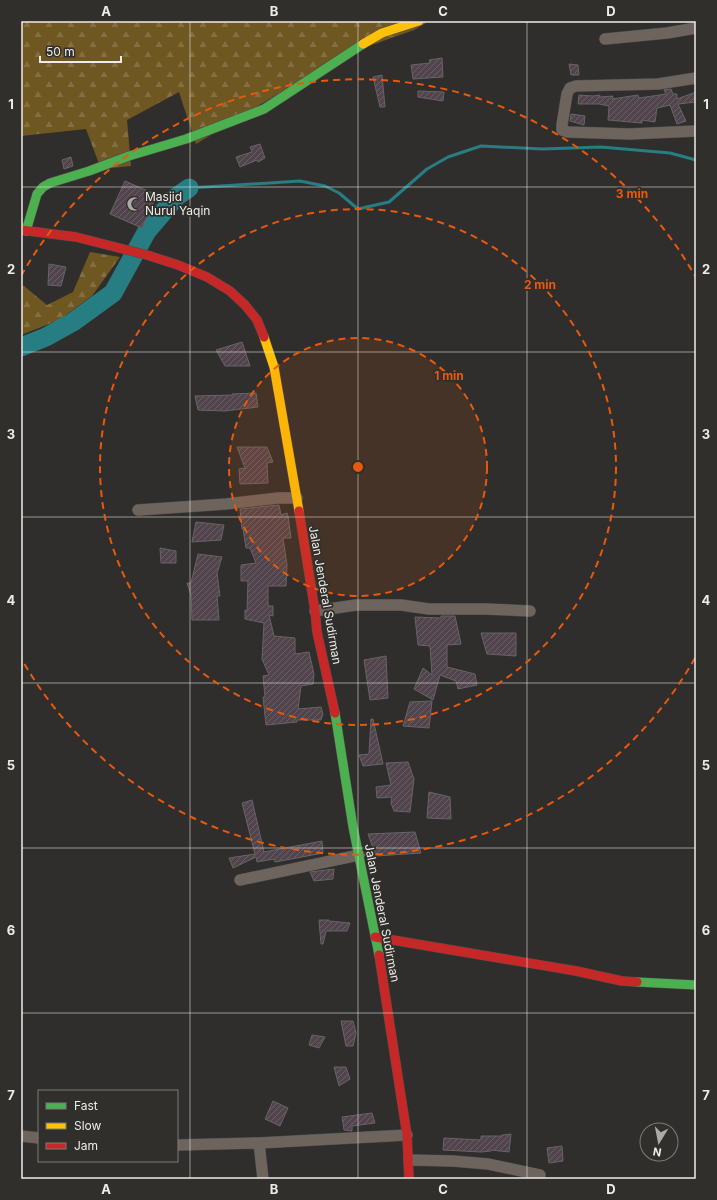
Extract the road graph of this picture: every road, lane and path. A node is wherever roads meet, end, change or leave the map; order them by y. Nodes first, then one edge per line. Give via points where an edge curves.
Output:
1 (420, 21) edge
2 (696, 28) edge
3 (605, 39) dead end
4 (696, 78) edge
5 (696, 131) edge
6 (24, 231) edge
7 (296, 498) junction
8 (138, 510) dead end
9 (315, 610) junction
10 (530, 611) dead end
11 (359, 855) junction
12 (240, 880) dead end
13 (376, 937) junction
14 (696, 985) edge
15 (407, 1135) junction
16 (21, 1136) edge
17 (38, 1138) edge
18 (259, 1143) junction
19 (178, 1145) edge
20 (409, 1160) junction
21 (540, 1175) dead end
22 (263, 1179) edge
23 (409, 1179) edge

1 - 6 main road via 382,33 264,109 186,140 50,183 37,194
2 - 3 street via 667,34
4 - 5 street via 658,84 570,88 562,126 562,130 568,132 630,134
6 - 7 main road, Jalan Jenderal Sudirman via 76,237 178,264 230,291 245,305 257,320 274,367
7 - 8 street
7 - 9 main road, Jalan Jenderal Sudirman
9 - 10 street via 356,605 401,605 429,609
9 - 11 main road, Jalan Jenderal Sudirman
11 - 12 street
11 - 13 main road, Jalan Jenderal Sudirman
13 - 14 main road via 622,981
13 - 15 main road, Jalan Jenderal Sudirman
15 - 18 street
15 - 20 main road, Jalan Jenderal Sudirman
16 - 17 street
18 - 19 street
18 - 22 street
20 - 21 street via 488,1164
20 - 23 main road, Jalan Jenderal Sudirman

